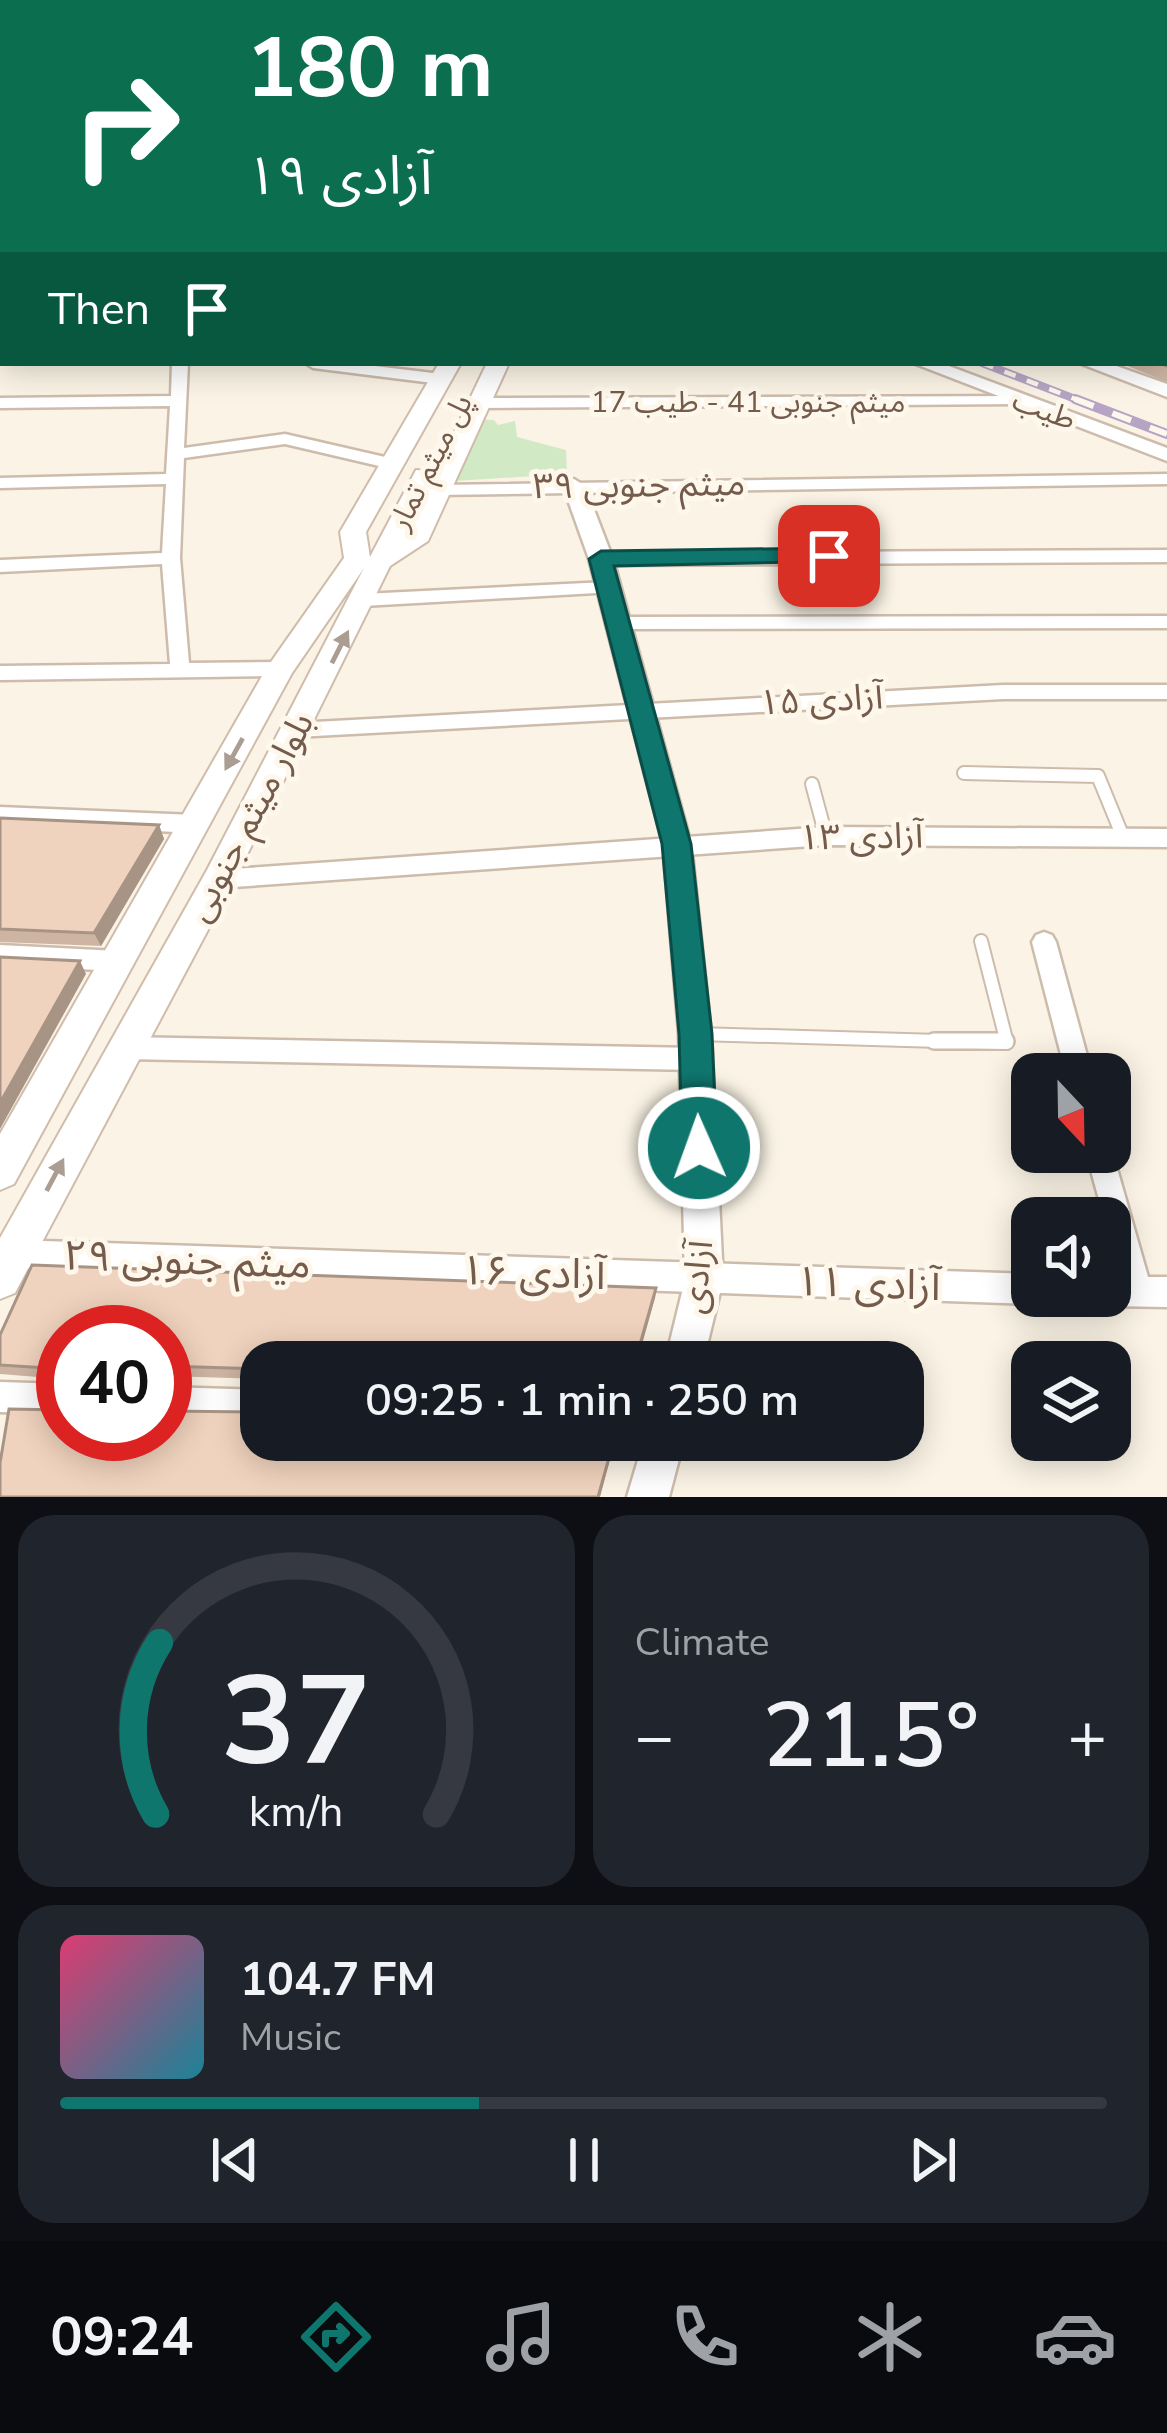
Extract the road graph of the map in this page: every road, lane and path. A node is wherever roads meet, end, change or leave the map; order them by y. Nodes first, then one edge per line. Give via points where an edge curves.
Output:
1 (179, 366) edge
2 (396, 366) edge
3 (480, 366) edge
4 (497, 366) edge
5 (930, 366) edge
6 (1097, 366) edge
7 (452, 368) edge
8 (1167, 392) edge
9 (175, 400) junction
10 (1018, 401) junction
11 (0, 403) edge
12 (479, 403) junction
13 (177, 454) junction
14 (1167, 455) edge
15 (417, 471) junction
16 (175, 479) junction
17 (1167, 479) edge
18 (0, 483) edge
19 (574, 486) junction
20 (1167, 556) edge
21 (171, 558) junction
22 (368, 559) junction
23 (0, 566) edge
24 (604, 573) junction
25 (363, 600) junction
26 (1167, 622) edge
27 (616, 623) junction
28 (280, 669) junction
29 (180, 670) junction
30 (0, 673) edge
31 (1167, 692) edge
32 (639, 708) junction
33 (296, 730) junction
34 (964, 773) dead end
35 (812, 784) dead end
36 (0, 815) edge
37 (195, 824) junction
38 (826, 836) junction
39 (1123, 837) junction
40 (1167, 838) edge
41 (677, 844) junction
42 (220, 879) junction
43 (981, 941) dead end
44 (1044, 942) dead end
45 (0, 956) edge
46 (118, 962) junction
47 (696, 1047) junction
48 (124, 1048) junction
49 (1073, 1053) edge
50 (3, 1161) edge
51 (1106, 1173) edge
52 (6, 1266) edge
53 (362, 1266) joint
54 (704, 1280) junction
55 (1011, 1287) edge
56 (1138, 1292) edge
57 (688, 1341) edge
58 (0, 1397) edge
59 (36, 1398) edge
60 (192, 1403) edge
61 (240, 1404) edge
62 (658, 1461) edge
63 (648, 1497) edge

1 - 9 street
2 - 7 street
3 - 15 main road, پل میثم تمار
4 - 12 main road, بلوار میثم جنوبی
5 - 10 street, طیب
6 - 8 street
7 - 15 main road, بلوار میثم جنوبی
9 - 11 street
9 - 13 street
10 - 12 street, میثم جنوبی 41 - طیب 17
10 - 14 street, طیب
12 - 15 main road, بلوار میثم جنوبی
13 - 15 street, میثم جنوبی ۳۹ via 286,440
13 - 16 street
15 - 19 street, میثم جنوبی ۳۹
15 - 22 main road, بلوار میثم جنوبی via 353,532
15 - 22 main road, بلوار میثم جنوبی via 416,542
16 - 18 street
16 - 21 street
17 - 19 street, میثم جنوبی ۳۹
19 - 24 street, آزادی
20 - 24 street via 921,555
21 - 23 street
21 - 29 street
22 - 25 main road, بلوار میثم جنوبی
22 - 28 main road, بلوار میثم جنوبی
24 - 25 street via 488,594
24 - 27 street, آزادی
33 -> 25 main road, بلوار میثم جنوبی
26 - 27 street
27 - 32 street, آزادی
28 - 29 street
28 -> 37 main road, بلوار میثم جنوبی
29 - 30 street
31 - 32 street, آزادی ۱۵
32 - 33 street, آزادی ۱۵
32 - 41 street, آزادی
33 - 42 main road, بلوار میثم جنوبی
34 - 39 lane via 1098,776
35 - 38 lane
36 - 37 street
37 - 46 main road, بلوار میثم جنوبی
38 - 39 street, آزادی ۱۳
38 - 41 street, آزادی ۱۳
39 - 40 street, آزادی ۱۳
41 - 42 street, آزادی ۱۳
41 - 47 street, آزادی
42 - 48 main road, بلوار میثم جنوبی
43 - 47 lane via 1006,1043
44 - 49 street
45 - 46 street
46 - 50 main road, بلوار میثم جنوبی
47 - 48 street
47 - 54 street, آزادی
52 -> 48 main road, بلوار میثم جنوبی
51 - 56 street
52 - 53 street, میثم جنوبی ۲۹
53 - 54 street, آزادی ۱۶
54 - 55 street, آزادی ۱۱
54 - 57 street, آزادی
58 - 59 street
60 - 61 street
62 - 63 street

